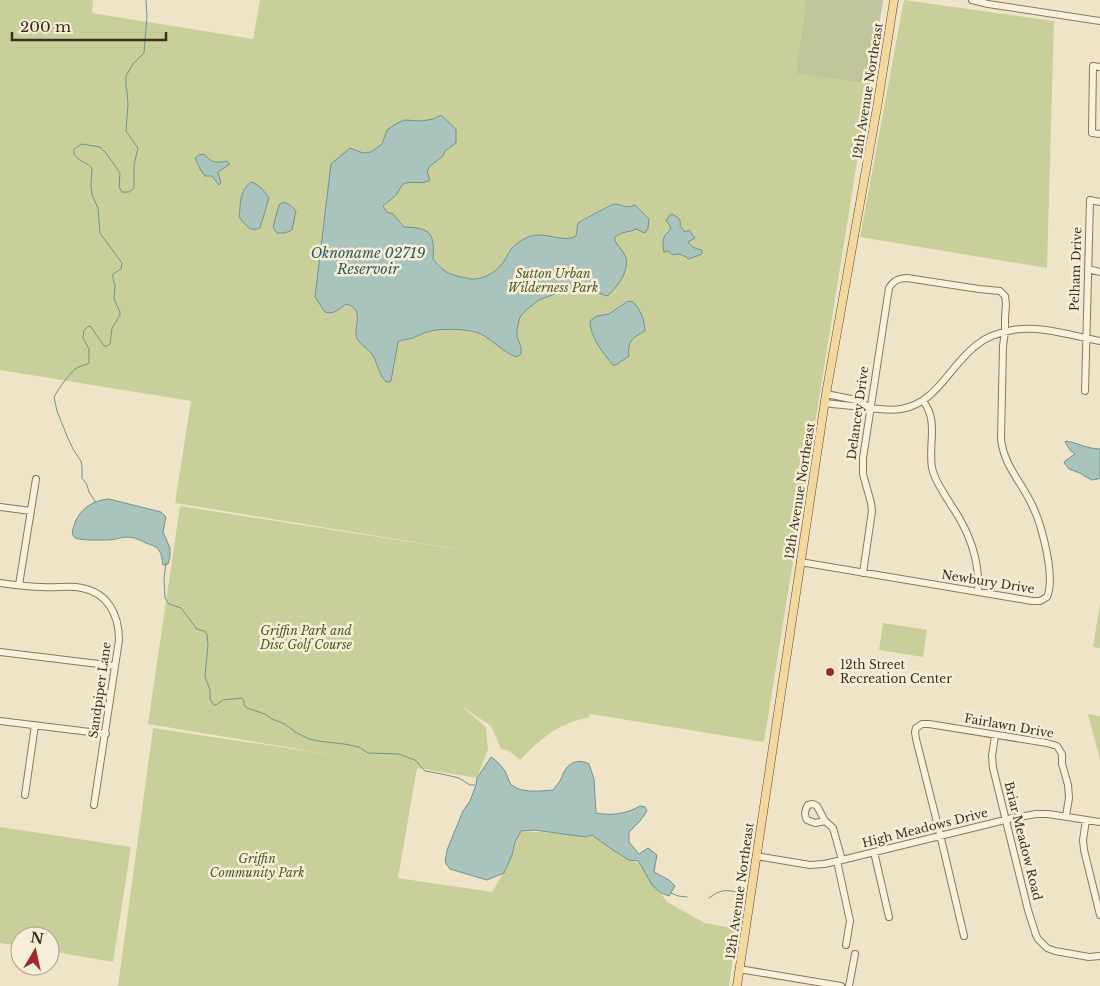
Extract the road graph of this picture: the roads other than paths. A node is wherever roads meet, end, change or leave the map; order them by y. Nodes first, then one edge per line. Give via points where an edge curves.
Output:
1 (894, 0) edge
2 (972, 0) edge
3 (1100, 21) edge
4 (1096, 67) edge
5 (1100, 134) edge
6 (1100, 202) edge
7 (1088, 270) junction
8 (1100, 272) edge
9 (1005, 332) junction
10 (1086, 338) junction
11 (1100, 341) edge
12 (1085, 391) dead end
13 (826, 394) junction
14 (923, 400) junction
15 (825, 403) junction
16 (870, 408) junction
17 (36, 479) dead end
18 (952, 506) junction
19 (0, 507) edge
20 (945, 510) dead end
21 (31, 511) junction
22 (800, 562) junction
23 (863, 573) junction
24 (0, 583) edge
25 (19, 585) junction
26 (978, 592) junction
27 (0, 652) edge
28 (115, 666) junction
29 (0, 721) edge
30 (35, 725) junction
31 (106, 734) junction
32 (995, 735) junction
33 (25, 795) dead end
34 (94, 805) dead end
35 (1066, 816) junction
36 (825, 820) dead end
37 (1006, 820) junction
38 (1086, 820) junction
39 (1100, 822) edge
40 (940, 836) junction
41 (874, 852) junction
42 (756, 856) junction
43 (839, 861) junction
44 (1100, 915) edge
45 (890, 917) dead end
46 (964, 936) dead end
47 (846, 945) dead end
48 (855, 954) dead end
49 (1100, 956) edge
50 (740, 969) junction
51 (737, 986) edge
52 (841, 986) edge
53 (849, 986) edge

1 - 13 main road, 12th Avenue Northeast
2 - 3 street
4 - 5 street via 1092,133
6 - 7 street, Pelham Drive via 1090,200
7 - 8 street
7 - 10 street, Pelham Drive
9 - 10 street via 1032,328
9 - 14 street via 978,344
9 - 16 street, Delancey Drive via 1005,298 1000,291 907,278 895,281 889,288
9 - 26 street, Newbury Drive via 1002,449 1034,509 1048,560 1050,584 1047,597 1040,601
10 - 11 street
10 - 12 street, Pelham Drive
13 - 15 main road, 12th Avenue Northeast
13 - 16 street via 856,400
14 - 16 street via 899,409
14 - 18 street via 932,421 934,474
15 - 16 street
15 - 22 main road, 12th Avenue Northeast
16 - 23 street, Delancey Drive via 862,471 872,511
17 - 21 street
18 - 20 street
18 - 26 street via 964,527 976,562
19 - 21 street
21 - 25 street
22 - 23 street, Newbury Drive
22 - 42 main road, 12th Avenue Northeast
23 - 26 street, Newbury Drive
24 - 25 street, Sandpiper Lane
25 - 28 street, Sandpiper Lane via 82,588 100,596 117,619 119,640
27 - 28 street
28 - 31 street, Sandpiper Lane
29 - 30 street
30 - 31 street
30 - 33 street
31 - 34 street, Sandpiper Lane
32 - 35 street, Fairlawn Drive via 1054,744 1059,748 1068,785
32 - 37 street, Briar Meadow Road via 992,762
32 - 40 street, Fairlawn Drive via 929,724 916,728
35 - 37 street, High Meadows Drive via 1042,814
35 - 38 street, High Meadows Drive
36 - 43 street via 835,830
37 - 40 street, High Meadows Drive
37 - 49 street, Briar Meadow Road via 1038,939 1047,948 1061,953
38 - 39 street, High Meadows Drive
38 - 44 street via 1084,850
40 - 41 street, High Meadows Drive
40 - 46 street
41 - 43 street, High Meadows Drive
41 - 45 street
42 - 43 street, High Meadows Drive via 810,865
42 - 50 main road, 12th Avenue Northeast
43 - 47 street via 850,921
48 - 53 street
50 - 51 main road, 12th Avenue Northeast
50 - 52 street

